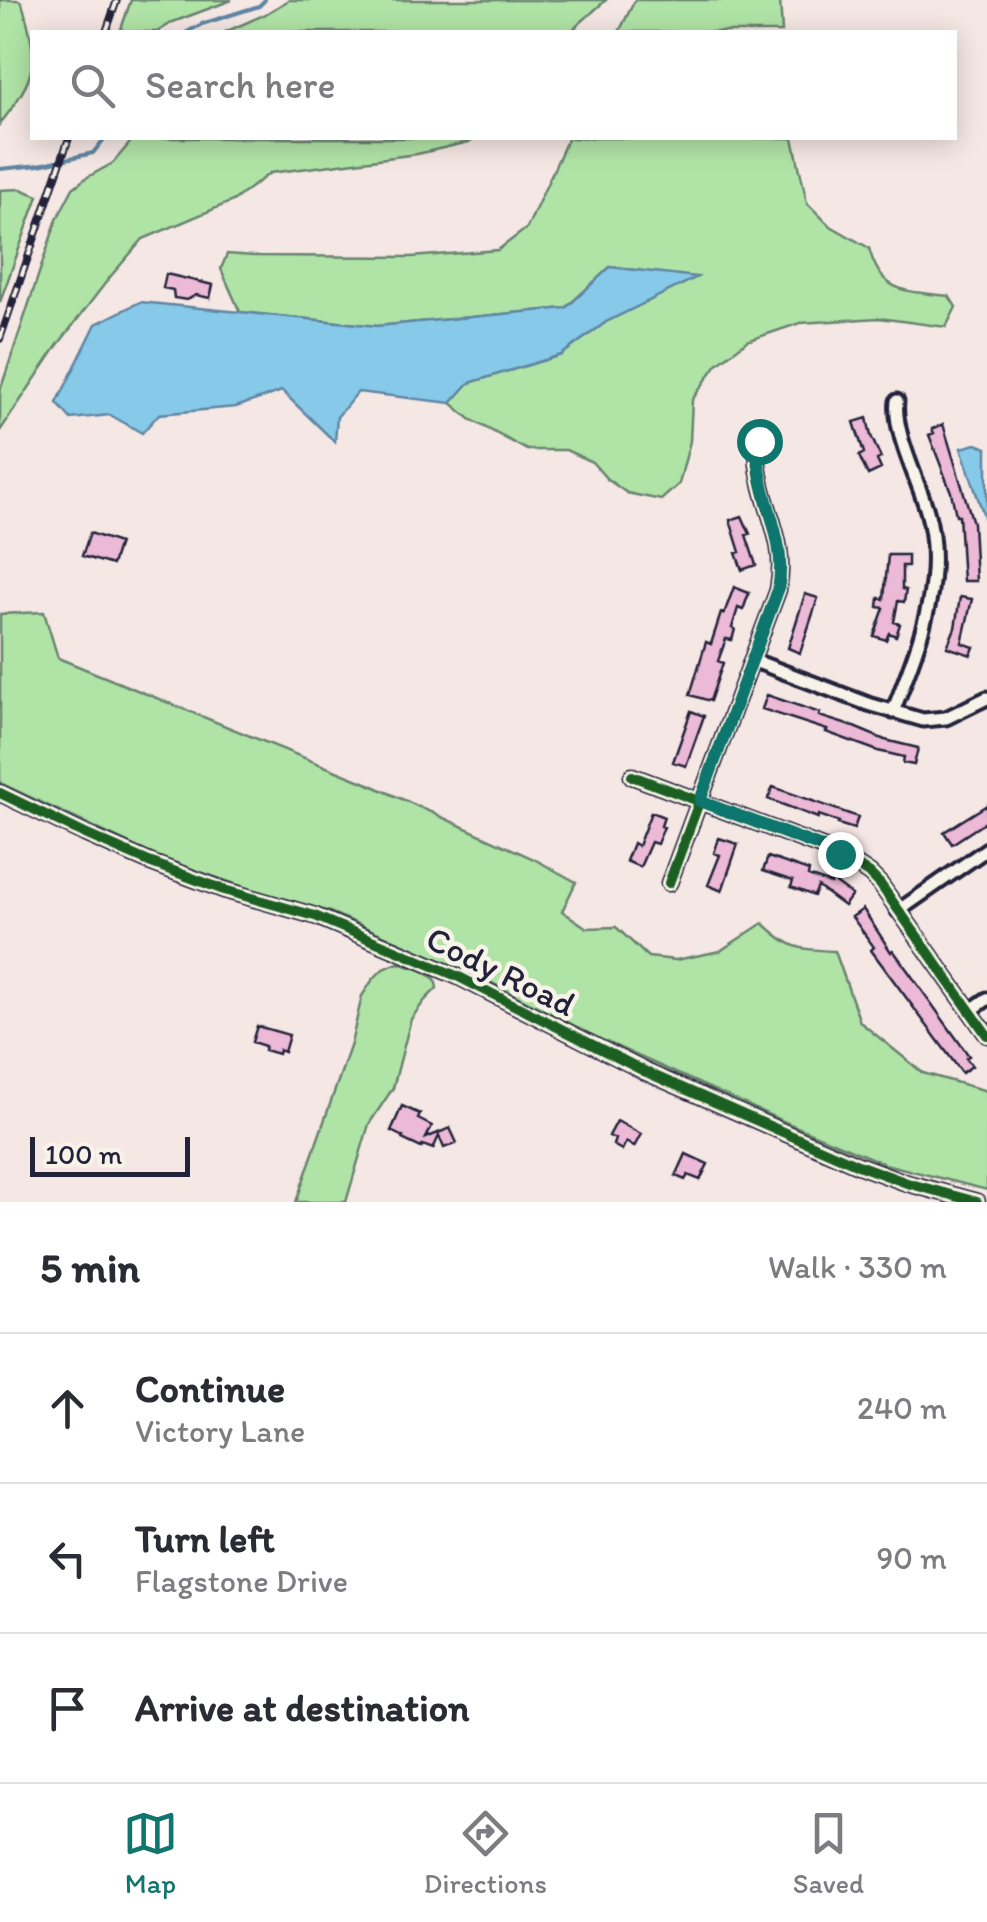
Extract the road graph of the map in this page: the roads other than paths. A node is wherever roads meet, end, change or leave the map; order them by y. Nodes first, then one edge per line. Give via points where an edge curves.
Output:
1 (897, 401) dead end
2 (763, 425) dead end
3 (752, 660) junction
4 (987, 698) edge
5 (893, 712) junction
6 (632, 776) dead end
7 (0, 793) edge
8 (700, 801) junction
9 (987, 849) edge
10 (669, 883) dead end
11 (898, 911) junction
12 (987, 999) edge
13 (970, 1011) junction
14 (987, 1036) edge
15 (977, 1202) edge

1 - 5 street via 898,427 929,515 934,554 928,614
2 - 3 street via 757,462 782,571
3 - 5 street
3 - 8 street
4 - 5 street via 946,718
6 - 8 street
7 - 15 street, Cody Road via 149,862 314,916 459,977 820,1150
8 - 10 street
8 - 11 street via 853,861
9 - 11 street
11 - 13 street
12 - 13 street
13 - 14 street

